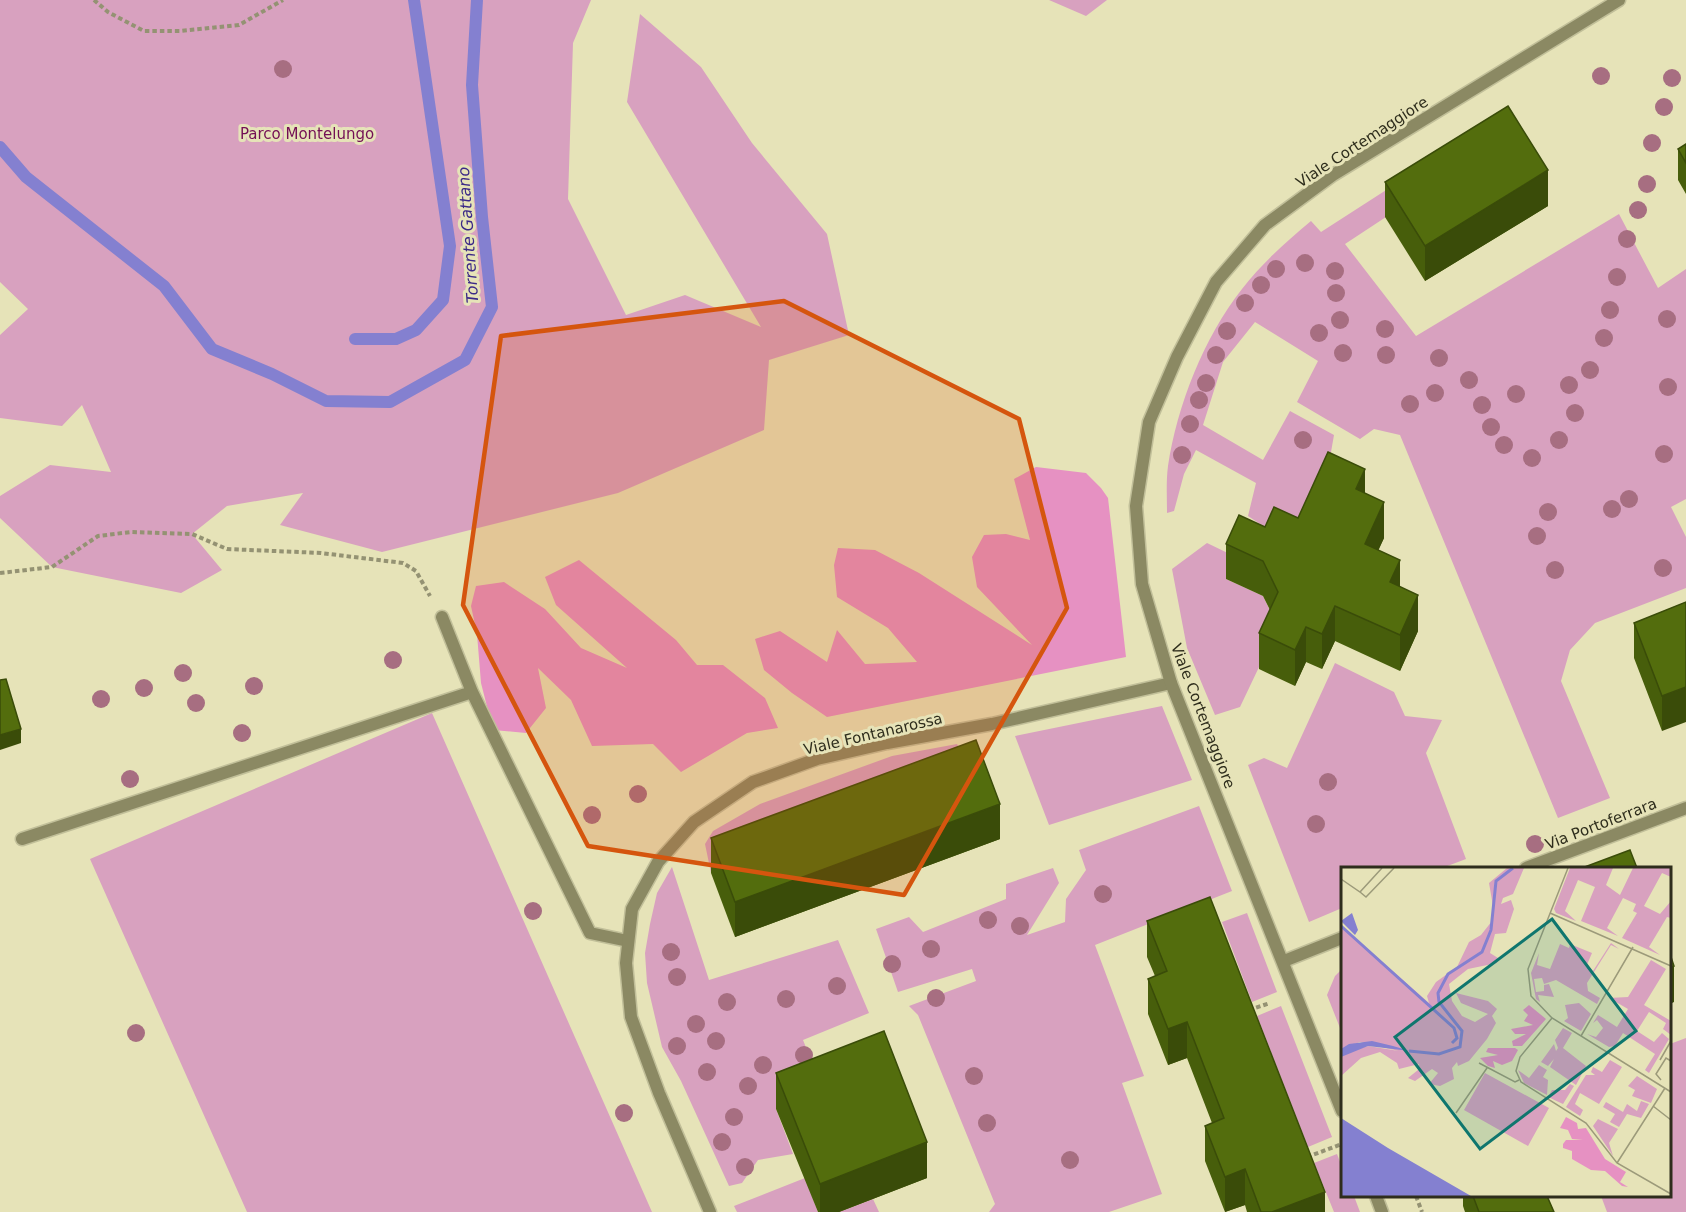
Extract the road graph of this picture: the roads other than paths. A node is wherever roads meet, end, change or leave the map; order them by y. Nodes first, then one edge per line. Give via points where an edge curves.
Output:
1 (1619, 0) edge
2 (442, 618) road end
3 (1171, 683) junction
4 (472, 692) junction
5 (1686, 808) edge
6 (22, 839) dead end
7 (1529, 867) edge
8 (1341, 939) edge
9 (628, 941) junction
10 (1284, 961) junction
11 (1341, 1108) edge
12 (1376, 1197) edge
13 (710, 1212) edge
14 (1382, 1212) edge

1 - 3 street, Viale Cortemaggiore via 1333,175 1265,225 1216,282 1149,422 1136,506 1142,585
2 - 4 street
3 - 9 street, Viale Fontanarossa via 817,759 753,782 694,822 658,862 632,909
3 - 10 street, Viale Cortemaggiore
4 - 6 street
4 - 9 street via 590,933
5 - 7 street, Via Portoferrara
8 - 10 street
9 - 13 street, Viale Fontanarossa via 631,1017
10 - 11 street, Viale Cortemaggiore
12 - 14 street

